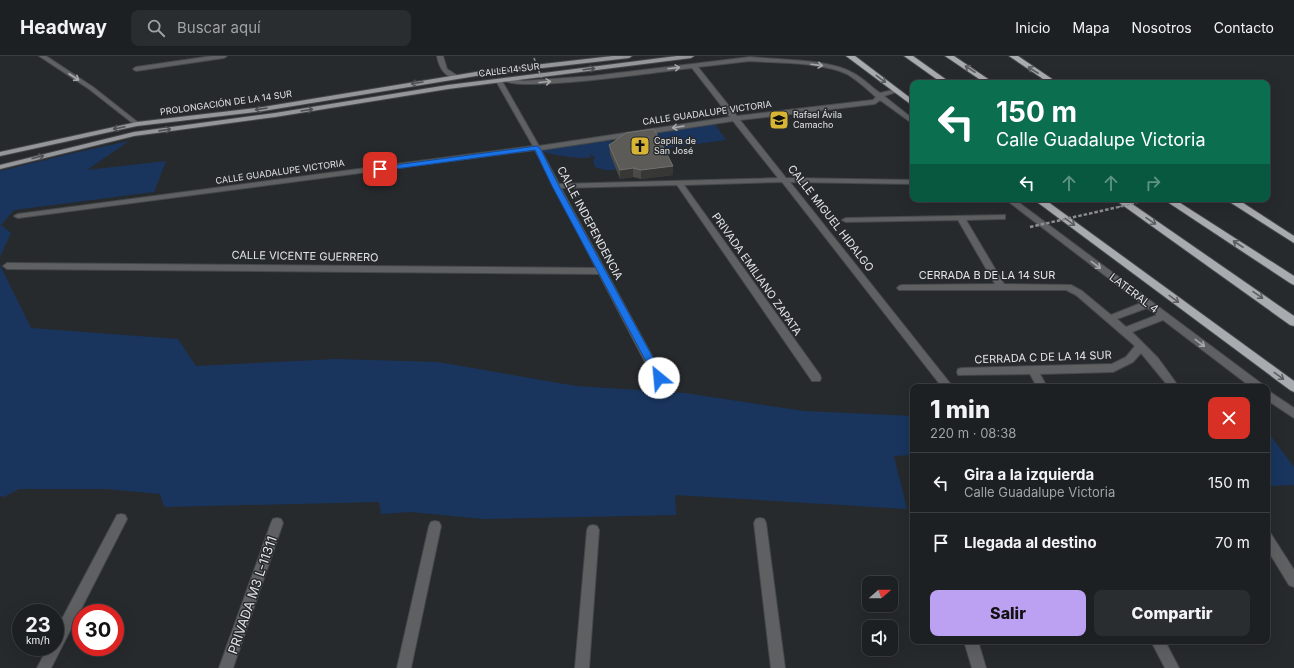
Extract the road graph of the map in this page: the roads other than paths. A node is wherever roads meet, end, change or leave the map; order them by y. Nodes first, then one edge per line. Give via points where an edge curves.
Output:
1 (42, 56) edge
2 (224, 56) edge
3 (440, 56) edge
4 (629, 56) edge
5 (691, 56) edge
6 (850, 56) edge
7 (908, 56) edge
8 (949, 56) edge
9 (1013, 56) edge
10 (694, 65) junction
11 (136, 69) dead end
12 (456, 77) junction
13 (506, 80) junction
14 (944, 80) edge
15 (985, 80) edge
16 (1049, 80) edge
17 (499, 81) junction
18 (448, 87) joint
19 (897, 91) junction
20 (881, 95) junction
21 (910, 102) edge
22 (737, 118) junction
23 (910, 119) edge
24 (137, 124) junction
25 (537, 148) junction
26 (0, 154) edge
27 (0, 167) edge
28 (786, 180) junction
29 (910, 182) edge
30 (679, 183) junction
31 (556, 186) junction
32 (1013, 202) edge
33 (1042, 202) edge
34 (1123, 202) edge
35 (1173, 202) edge
36 (1235, 202) edge
37 (18, 216) dead end
38 (1002, 217) dead end
39 (961, 218) junction
40 (846, 220) dead end
41 (1294, 240) edge
42 (7, 266) dead end
43 (602, 271) junction
44 (1294, 280) edge
45 (1000, 286) junction
46 (902, 288) dead end
47 (1148, 304) junction
48 (1164, 316) junction
49 (1109, 319) junction
50 (1294, 322) edge
51 (1124, 332) junction
52 (1140, 345) junction
53 (1034, 370) junction
54 (962, 372) dead end
55 (659, 378) dead end
56 (816, 378) dead end
57 (946, 384) edge
58 (1041, 384) edge
59 (1172, 384) edge
60 (1254, 384) edge
61 (1294, 387) edge
62 (1270, 396) edge
63 (1294, 414) edge
64 (121, 519) dead end
65 (277, 523) dead end
66 (760, 523) dead end
67 (435, 526) dead end
68 (594, 530) dead end
69 (1270, 543) edge
70 (1294, 581) edge
71 (64, 630) edge
72 (971, 644) edge
73 (1160, 644) edge
74 (50, 656) edge
75 (44, 668) edge
76 (226, 668) edge
77 (404, 668) edge
78 (582, 668) edge
79 (778, 668) edge
80 (979, 668) edge
81 (1172, 668) edge

1 -> 24 street via 91,88
2 - 11 street
3 - 12 street via 442,69
4 - 12 main road, CALLE 14 SUR
13 -> 5 main road, CALLE 14 SUR
6 -> 19 highway
7 - 14 highway
15 -> 8 highway
16 -> 9 highway
13 -> 10 street via 524,83 593,78
10 -> 20 street via 734,60 763,60 832,67 861,80
10 - 22 street, CALLE MIGUEL HIDALGO
12 -> 24 main road, PROLONGACIÓN DE LA 14 SUR via 257,110
13 - 17 main road, CALLE 14 SUR
17 - 18 main road, CALLE 14 SUR
17 - 25 street, CALLE INDEPENDENCIA
27 -> 18 main road, PROLONGACIÓN DE LA 14 SUR via 134,134 275,115
19 - 20 street, CALLE GUADALUPE VICTORIA
19 - 21 highway
20 - 22 street, CALLE GUADALUPE VICTORIA via 875,102
20 - 23 street
22 -> 25 street, CALLE GUADALUPE VICTORIA
22 - 28 street, CALLE MIGUEL HIDALGO
24 -> 26 main road, PROLONGACIÓN DE LA 14 SUR
25 - 31 street, CALLE INDEPENDENCIA
25 - 37 street, CALLE GUADALUPE VICTORIA
28 - 29 street
28 - 30 street
28 - 57 street, CALLE MIGUEL HIDALGO
30 - 31 street
30 - 56 street, PRIVADA EMILIANO ZAPATA
31 - 43 street, CALLE INDEPENDENCIA
32 -> 47 street, LATERAL 4
33 -> 61 highway
34 -> 50 highway
44 -> 35 highway
36 - 41 highway
38 - 39 street
39 - 40 street
39 - 45 street
42 - 43 street, CALLE VICENTE GUERRERO
43 - 55 street, CALLE INDEPENDENCIA
45 - 46 street, CERRADA B DE LA 14 SUR
45 - 49 street, CERRADA B DE LA 14 SUR via 1068,288 1079,293
47 - 48 street, LATERAL 4
47 - 49 street
48 - 51 street
48 -> 60 street, LATERAL 4
49 - 51 street, CERRADA B DE LA 14 SUR
51 - 52 street, CERRADA B DE LA 14 SUR
52 - 53 street, CERRADA C DE LA 14 SUR via 1134,357 1127,363 1113,368
52 - 59 street, CERRADA B DE LA 14 SUR
53 - 54 street, CERRADA C DE LA 14 SUR
53 - 58 street
62 - 63 street
64 - 71 street
65 - 76 street, PRIVADA M3 L-11311
66 - 79 street
67 - 77 street
68 - 78 street
69 - 70 street
72 - 80 street
73 - 81 street
74 - 75 street

